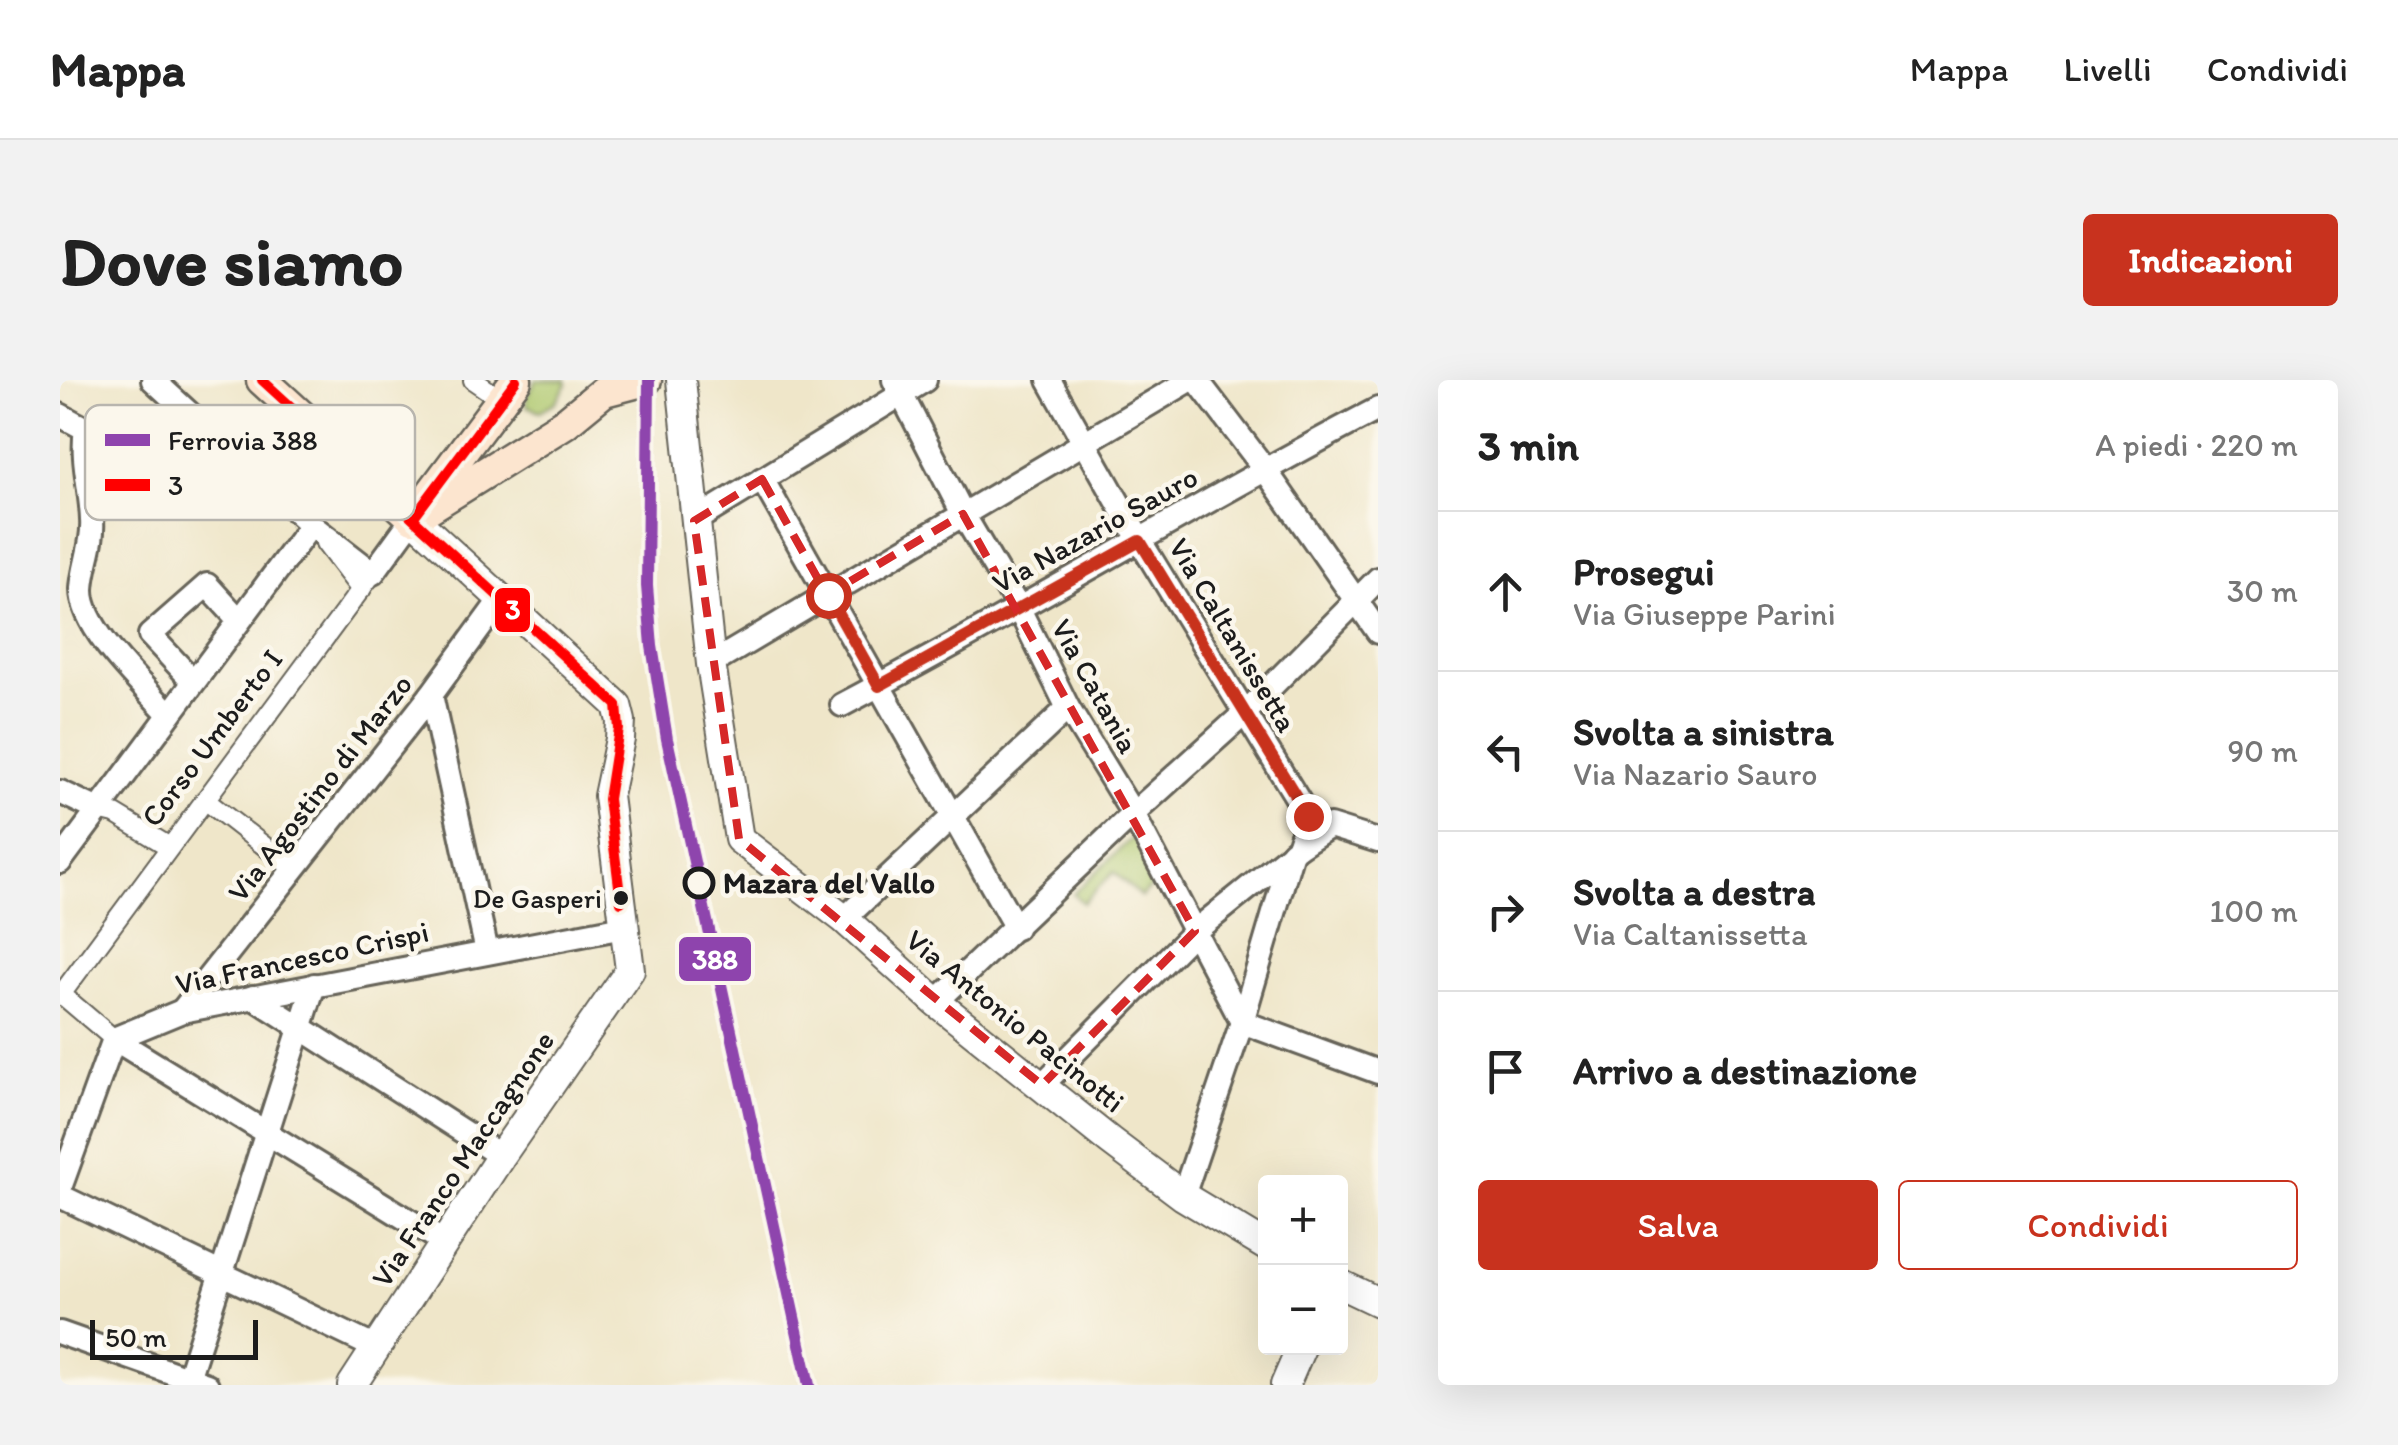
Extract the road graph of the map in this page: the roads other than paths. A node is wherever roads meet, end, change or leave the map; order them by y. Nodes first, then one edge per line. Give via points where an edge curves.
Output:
1 (153, 380) edge
2 (262, 380) edge
3 (473, 380) edge
4 (682, 380) edge
5 (925, 380) edge
6 (1049, 380) edge
7 (1194, 380) edge
8 (622, 383) edge
9 (898, 387) edge
10 (511, 389) edge
11 (180, 405) edge
12 (289, 405) edge
13 (1378, 409) edge
14 (60, 415) edge
15 (564, 423) junction
16 (85, 428) edge
17 (85, 435) edge
18 (1084, 443) junction
19 (85, 467) edge
20 (1264, 468) junction
21 (762, 478) junction
22 (962, 514) junction
23 (415, 515) edge
24 (415, 517) edge
25 (93, 520) edge
26 (306, 520) edge
27 (412, 520) edge
28 (415, 520) edge
29 (694, 521) junction
30 (311, 525) junction
31 (1140, 541) junction
32 (1378, 580) edge
33 (367, 582) junction
34 (828, 595) junction
35 (502, 599) junction
36 (1356, 600) junction
37 (1018, 607) junction
38 (239, 620) junction
39 (1378, 632) edge
40 (711, 664) junction
41 (193, 681) junction
42 (879, 686) junction
43 (431, 695) junction
44 (842, 705) dead end
45 (1068, 708) junction
46 (1246, 712) junction
47 (169, 714) junction
48 (60, 792) edge
49 (205, 800) junction
50 (98, 810) junction
51 (952, 814) junction
52 (1133, 814) junction
53 (1308, 816) junction
54 (1330, 826) junction
55 (1378, 841) edge
56 (168, 846) junction
57 (1295, 850) junction
58 (60, 862) edge
59 (294, 869) junction
60 (844, 919) junction
61 (624, 927) junction
62 (1016, 928) junction
63 (1195, 931) junction
64 (486, 952) junction
65 (314, 985) junction
66 (61, 995) edge
67 (253, 997) junction
68 (936, 1002) junction
69 (182, 1011) junction
70 (1242, 1022) junction
71 (302, 1027) junction
72 (114, 1039) junction
73 (1378, 1072) edge
74 (1042, 1085) junction
75 (267, 1135) junction
76 (502, 1156) junction
77 (60, 1188) edge
78 (60, 1196) edge
79 (1182, 1196) junction
80 (1258, 1241) edge
81 (444, 1242) junction
82 (222, 1273) junction
83 (1348, 1288) edge
84 (1378, 1302) edge
85 (60, 1333) edge
86 (376, 1348) junction
87 (1299, 1355) edge
88 (194, 1383) edge
89 (352, 1385) edge
90 (1285, 1385) edge

1 - 11 street
2 - 12 main road
3 - 10 street
4 - 29 street, Via Antonio Pacinotti
5 - 9 street
6 - 18 street, Via Caltanissetta
7 - 18 street
7 - 20 street
8 - 15 main road
9 - 21 street
9 - 22 street, Via Catania
10 - 15 main road via 516,414 526,421
10 - 23 main road
13 - 20 street, Via Nazario Sauro
14 - 16 street
15 - 24 main road
17 - 19 street
18 - 22 street
18 - 31 street, Via Caltanissetta
20 - 31 street, Via Nazario Sauro
20 - 36 street
21 - 29 street
21 - 34 street
22 - 34 street
22 - 37 street, Via Catania
25 - 47 street via 83,606
26 - 30 street
27 - 33 street, Corso Umberto I
28 - 35 street
29 - 40 street, Via Antonio Pacinotti
30 - 33 street
30 - 38 street
31 - 37 street, Via Nazario Sauro
31 - 46 street, Via Caltanissetta
32 - 36 street
33 - 49 street, Corso Umberto I
34 - 40 street
34 - 42 street
35 - 43 street, Via Agostino di Marzo
35 - 61 street via 617,705 620,739 608,796
36 - 39 street
36 - 46 street
37 - 42 street, Via Nazario Sauro
37 - 45 street, Via Catania
38 - 41 street
38 - 41 street via 206,585 150,635
40 - 60 street, Via Antonio Pacinotti via 739,839
41 - 47 street
42 - 44 street, Via Nazario Sauro
42 - 51 street
43 - 59 street, Via Agostino di Marzo
43 - 64 street
45 - 51 street
45 - 52 street, Via Catania
46 - 52 street
46 - 53 street, Via Caltanissetta
47 - 50 street
48 - 50 street
49 - 56 street, Corso Umberto I
49 - 59 street
50 - 56 street
50 - 58 street
51 - 60 street
51 - 62 street
52 - 62 street
52 - 63 street, Via Catania
53 - 54 street
53 - 57 street
54 - 55 street
54 - 57 street
56 - 66 street, Corso Umberto I
57 - 63 street
57 - 70 street
59 - 69 street, Via Agostino di Marzo
60 - 68 street, Via Antonio Pacinotti
61 - 64 street, Via Francesco Crispi
61 - 76 street, Via Franco Maccagnone via 630,970
62 - 68 street
63 - 70 street, Via Catania
63 - 74 street
64 - 65 street, Via Francesco Crispi
65 - 67 street, Via Francesco Crispi
65 - 71 street
66 - 72 street
67 - 69 street, Via Francesco Crispi
67 - 71 street
68 - 74 street, Via Antonio Pacinotti
69 - 72 street, Via Francesco Crispi
70 - 73 street
70 - 79 street
71 - 75 street
71 - 76 street
72 - 75 street
72 - 77 street
74 - 79 street, Via Antonio Pacinotti
75 - 81 street
75 - 82 street
76 - 81 street, Via Franco Maccagnone
78 - 82 street
79 - 80 street, Via Antonio Pacinotti
81 - 86 street, Via Franco Maccagnone
82 - 86 street
82 - 88 street
83 - 84 street
85 - 88 street
86 - 89 street, Via Franco Maccagnone
87 - 90 street

